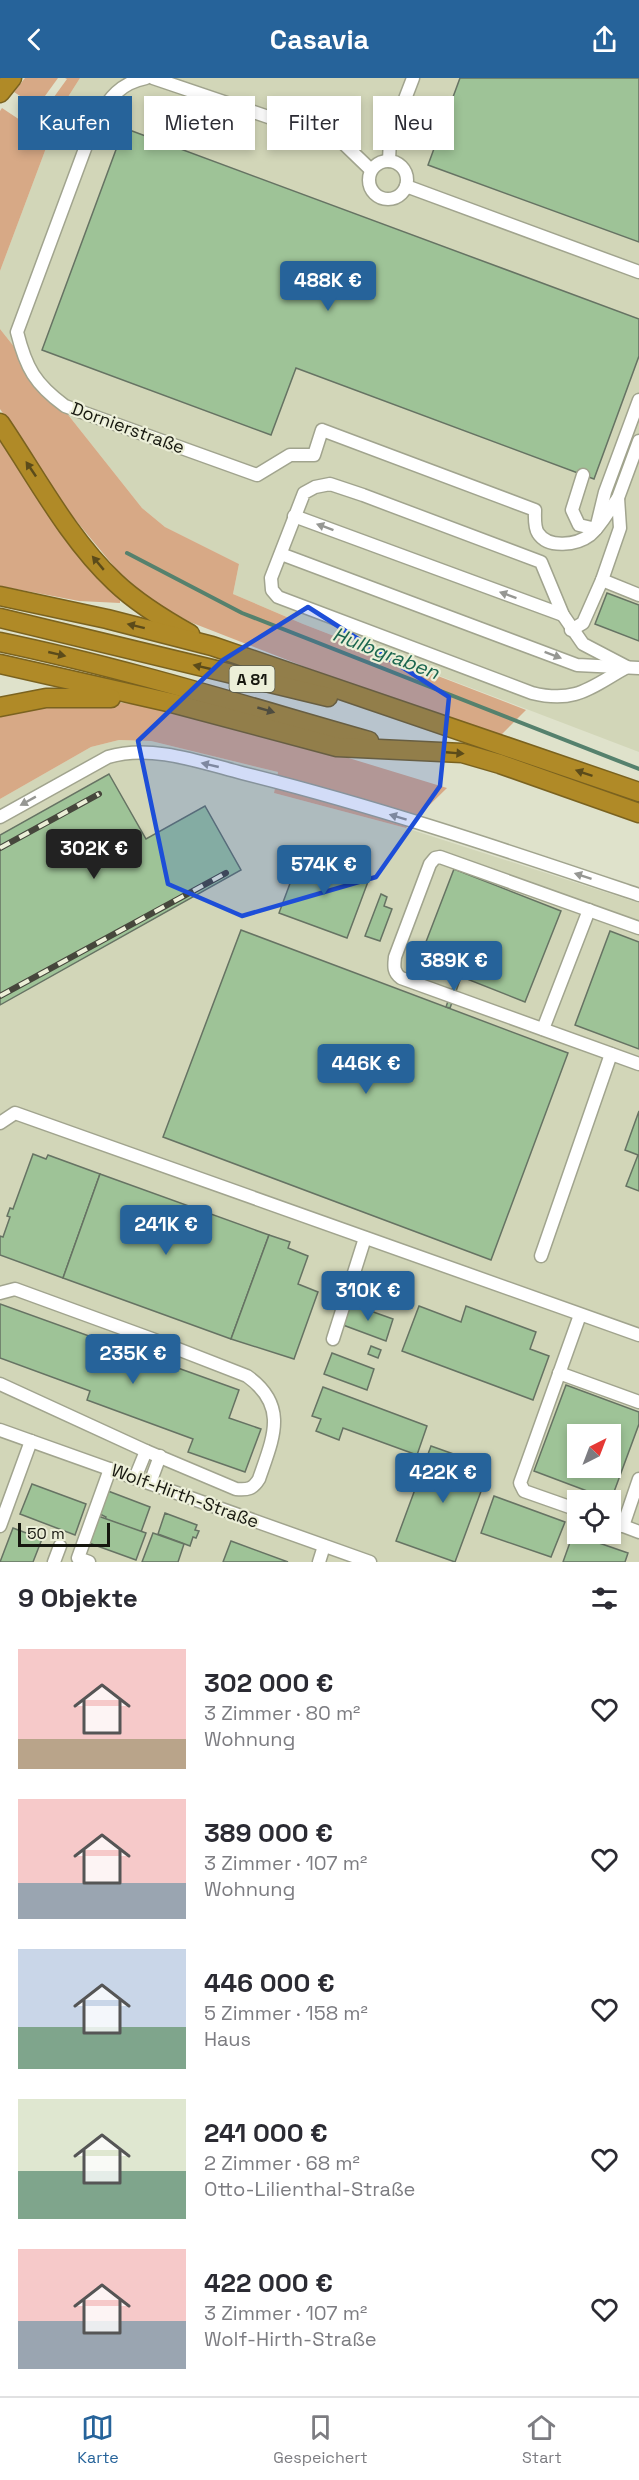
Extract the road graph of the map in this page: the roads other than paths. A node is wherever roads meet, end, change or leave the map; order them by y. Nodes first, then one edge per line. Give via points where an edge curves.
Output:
1 (12, 78) edge
2 (146, 78) edge
3 (153, 78) edge
4 (413, 78) edge
5 (0, 93) edge
6 (389, 161) junction
7 (371, 170) junction
8 (406, 186) junction
9 (639, 272) edge
10 (639, 400) edge
11 (0, 423) edge
12 (639, 441) edge
13 (583, 475) dead end
14 (618, 498) junction
15 (294, 516) junction
16 (596, 529) junction
17 (281, 554) junction
18 (602, 580) junction
19 (639, 595) edge
20 (0, 596) edge
21 (563, 615) junction
22 (0, 618) edge
23 (571, 630) junction
24 (0, 642) edge
25 (212, 646) junction
26 (0, 664) edge
27 (633, 668) edge
28 (150, 699) junction
29 (0, 707) edge
30 (503, 744) junction
31 (396, 749) junction
32 (639, 792) edge
33 (639, 813) edge
34 (0, 817) edge
35 (639, 895) edge
36 (589, 910) junction
37 (639, 928) edge
38 (543, 1029) junction
39 (611, 1054) junction
40 (639, 1064) edge
41 (0, 1107) edge
42 (15, 1113) junction
43 (0, 1123) edge
44 (365, 1238) junction
45 (541, 1256) dead end
46 (0, 1293) edge
47 (580, 1314) junction
48 (639, 1335) edge
49 (333, 1339) dead end
50 (559, 1373) junction
51 (0, 1384) edge
52 (639, 1402) edge
53 (0, 1430) edge
54 (31, 1441) junction
55 (146, 1451) junction
56 (159, 1456) junction
57 (110, 1469) junction
58 (135, 1478) junction
59 (639, 1479) edge
60 (150, 1484) junction
61 (567, 1506) edge
62 (0, 1526) edge
63 (623, 1526) joint
64 (639, 1532) edge
65 (60, 1546) dead end
66 (324, 1546) junction
67 (54, 1562) edge
68 (89, 1562) edge
69 (319, 1562) edge
70 (370, 1562) edge

1 - 5 highway
2 - 16 street, Dornierstraße via 130,81 110,98 96,119 17,332 24,360 44,390 65,406 257,475 290,455 314,455 322,430 536,510 537,532 553,543 575,542
3 - 7 street via 342,142
4 - 6 street via 390,138
6 - 7 street
6 - 8 street via 404,169
7 - 8 street via 372,191 380,198 400,195
8 - 9 street
10 - 16 street via 605,492
25 -> 11 highway via 145,607 114,581 74,532
12 - 14 street
13 - 16 street via 572,510 579,525
14 - 16 street
14 - 18 street via 620,528
15 - 17 street
21 -> 15 street
15 - 21 street via 304,493 315,487 330,484 363,495 541,562
17 -> 27 street via 578,664
17 - 27 street via 271,578 272,590 278,597 532,693 554,699 573,696
18 - 19 street
18 - 23 street via 583,623
25 -> 20 highway
21 - 23 street
30 -> 22 highway, A 81 via 328,697
23 - 27 street via 583,644
24 -> 31 highway, A 81 via 178,684
25 - 30 highway
26 - 28 highway
28 - 29 highway via 64,697
28 - 31 highway via 337,747
32 -> 30 highway, A 81
31 -> 33 highway, A 81 via 462,753
35 -> 34 street via 295,786 138,752 108,757
36 - 37 street
36 - 38 street
36 - 38 street via 440,857 430,864 395,957 396,974
38 - 39 street
39 - 40 street
39 - 45 street
41 - 42 street
42 - 43 street
42 - 44 street
44 - 47 street
44 - 49 street
46 - 56 street via 15,1289 247,1376 257,1384 273,1410 276,1422 272,1441 259,1479 248,1490 236,1489
47 - 48 street
47 - 50 street
50 - 52 street
50 - 61 street via 520,1483 524,1491
51 - 55 street
53 - 54 street, Wolf-Hirth-Straße
54 - 57 street, Wolf-Hirth-Straße
54 - 62 street
55 - 56 street
55 - 58 street
56 - 60 street
57 - 58 street, Wolf-Hirth-Straße
57 - 68 street via 78,1558
58 - 60 street, Wolf-Hirth-Straße
59 - 63 street
60 - 66 street, Wolf-Hirth-Straße
63 - 64 street
65 - 67 street
66 - 69 street
66 - 70 street, Wolf-Hirth-Straße

